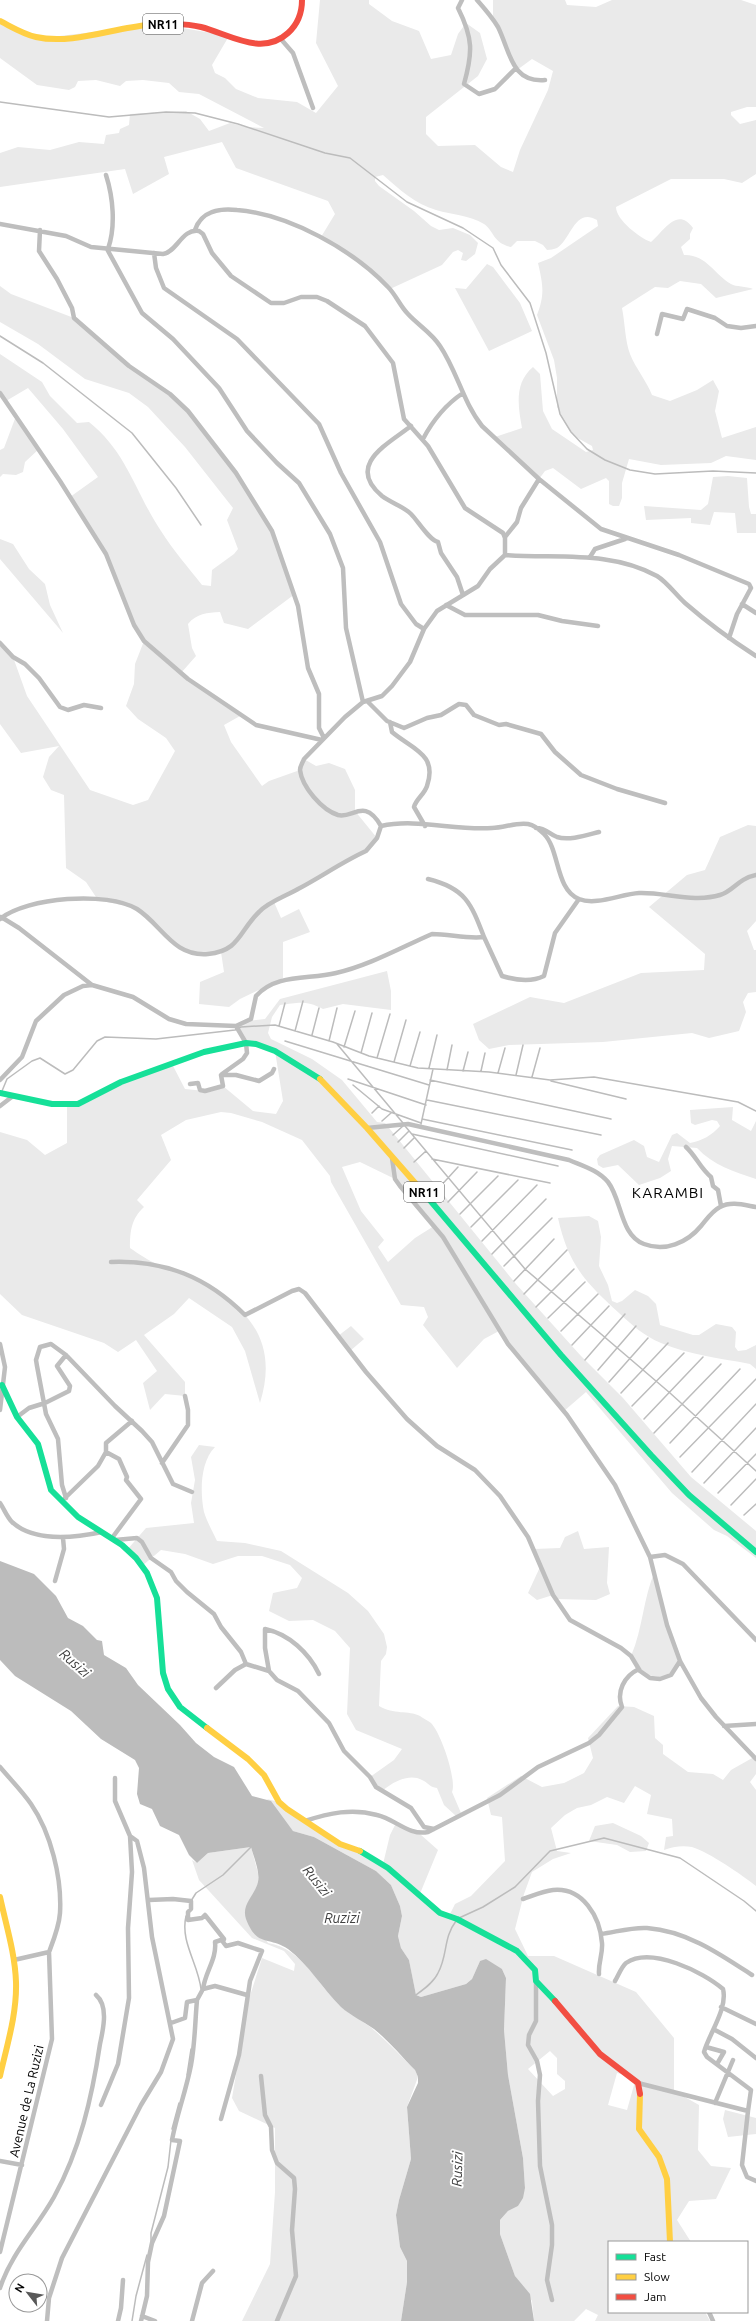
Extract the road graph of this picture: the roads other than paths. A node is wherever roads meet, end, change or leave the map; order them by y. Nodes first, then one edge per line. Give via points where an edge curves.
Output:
1 (302, 0) edge
2 (462, 0) edge
3 (477, 0) edge
4 (0, 21) edge
5 (280, 38) junction
6 (516, 68) junction
7 (545, 80) dead end
8 (313, 108) dead end
9 (106, 175) dead end
10 (0, 224) edge
11 (40, 230) junction
12 (195, 230) junction
13 (107, 249) junction
14 (154, 253) junction
15 (756, 326) edge
16 (657, 334) dead end
17 (0, 393) edge
18 (463, 393) junction
19 (412, 426) junction
20 (423, 439) junction
21 (539, 479) junction
22 (505, 537) junction
23 (626, 539) junction
24 (505, 555) junction
25 (590, 557) junction
26 (748, 584) junction
27 (756, 587) edge
28 (463, 596) junction
29 (742, 604) junction
30 (446, 605) junction
31 (756, 612) edge
32 (598, 626) dead end
33 (424, 629) junction
34 (729, 638) junction
35 (0, 643) edge
36 (756, 656) edge
37 (366, 702) junction
38 (101, 708) dead end
39 (390, 722) junction
40 (323, 739) junction
41 (665, 803) dead end
42 (381, 826) junction
43 (425, 826) junction
44 (536, 828) junction
45 (599, 832) dead end
46 (756, 875) edge
47 (428, 879) dead end
48 (579, 899) junction
49 (1, 918) edge
50 (484, 937) junction
51 (92, 985) junction
52 (237, 1028) junction
53 (246, 1043) junction
54 (274, 1069) dead end
55 (221, 1074) junction
56 (0, 1080) edge
57 (190, 1084) dead end
58 (3, 1093) edge
59 (14, 1096) junction
60 (0, 1106) edge
61 (367, 1128) junction
62 (686, 1147) dead end
63 (391, 1157) junction
64 (721, 1206) junction
65 (756, 1207) edge
66 (111, 1262) dead end
67 (0, 1344) edge
68 (66, 1356) junction
69 (2, 1385) junction
70 (185, 1396) dead end
71 (45, 1403) junction
72 (0, 1410) edge
73 (17, 1417) junction
74 (132, 1421) junction
75 (106, 1452) junction
76 (162, 1463) junction
77 (192, 1492) dead end
78 (64, 1499) junction
79 (0, 1504) edge
80 (102, 1532) junction
81 (63, 1538) junction
82 (113, 1539) junction
83 (756, 1552) edge
84 (650, 1557) junction
85 (55, 1581) dead end
86 (756, 1640) edge
87 (680, 1661) junction
88 (246, 1664) junction
89 (639, 1670) junction
90 (269, 1671) junction
91 (319, 1674) dead end
92 (216, 1688) dead end
93 (756, 1724) edge
94 (724, 1726) junction
95 (756, 1759) edge
96 (0, 1767) edge
97 (115, 1778) dead end
98 (305, 1821) junction
99 (434, 1829) junction
100 (130, 1836) junction
101 (0, 1897) edge
102 (523, 1899) dead end
103 (149, 1900) junction
104 (601, 1934) junction
105 (224, 1939) junction
106 (49, 1952) junction
107 (14, 1960) junction
108 (600, 1974) dead end
109 (752, 1975) dead end
110 (536, 1981) junction
111 (615, 1981) dead end
112 (203, 1989) junction
113 (96, 1995) dead end
114 (247, 1995) junction
115 (197, 2000) junction
116 (721, 2007) junction
117 (171, 2023) junction
118 (756, 2024) edge
119 (714, 2030) junction
120 (706, 2047) junction
121 (756, 2058) edge
122 (734, 2060) dead end
123 (717, 2064) junction
124 (728, 2071) junction
125 (0, 2076) edge
126 (262, 2076) dead end
127 (638, 2083) junction
128 (715, 2103) junction
129 (101, 2105) dead end
130 (748, 2111) junction
131 (221, 2119) dead end
132 (0, 2161) edge
133 (22, 2165) junction
134 (756, 2181) edge
135 (670, 2241) edge
136 (0, 2252) edge
137 (213, 2272) dead end
138 (123, 2280) dead end
139 (0, 2288) edge
140 (552, 2300) dead end
141 (141, 2319) edge
142 (47, 2321) edge
143 (118, 2321) edge
144 (155, 2321) edge
145 (192, 2321) edge
146 (277, 2321) edge

1 - 5 main road, NR11 via 297,23
2 - 6 street via 458,8 471,43 471,58 464,84 479,94 495,89
3 - 6 street via 493,18
4 - 5 main road, NR11 via 43,38 60,38 159,24 200,26 258,43 274,42
5 - 8 street via 292,53
6 - 7 street via 523,77
9 - 13 street via 111,190 112,228
10 - 11 street
11 - 13 street via 66,236 91,247
11 - 40 street via 39,251 57,279 72,308 74,318 129,366 170,394 188,410 236,473 272,531 296,594 308,668 319,694 319,728
12 - 14 street via 167,253
12 - 18 street via 199,221 210,213 236,210 281,220 322,238 364,266 390,289 403,310 440,344
12 - 19 street via 203,234 212,252 231,276 271,303 284,303 301,297 317,297 365,326 394,364 402,415
13 - 14 street
13 - 37 street via 142,313 173,339 219,388 247,431 299,483 330,534 344,568 346,628
14 - 33 street via 156,268 164,288 237,339 319,424 341,473 380,542 401,604 416,624
15 - 16 street via 727,326 715,318 687,309 683,319 662,314
17 - 40 street via 56,474 106,554 134,625 144,641 188,679 256,725
18 - 20 street via 450,401 437,415
18 - 21 street via 482,426
19 - 20 street
19 - 28 street via 372,456 368,466 368,477 383,496 410,512 430,538 438,542 441,553 457,577
20 - 22 street via 465,508 499,528
21 - 22 street via 521,508 517,522
21 - 23 street via 601,529
22 - 24 street
23 - 25 street via 595,549
23 - 26 street via 679,555
24 - 25 street
24 - 28 street via 490,569 478,586
25 - 34 street via 607,559 658,577 677,596
26 - 27 street
26 - 29 street via 751,592
28 - 30 street
29 - 31 street
29 - 34 street
30 - 32 street via 465,615 538,614 562,621
30 - 33 street via 437,611
33 - 37 street via 416,652 392,686 382,696
34 - 36 street
35 - 38 street via 39,678 60,707 68,710 84,705
37 - 39 street
37 - 40 street
39 - 41 street via 404,728 441,715 462,704 466,705 474,715 499,725 506,724 541,734 570,767 591,780
39 - 43 street via 392,732 424,755 429,764 427,786 414,807
40 - 42 street via 300,766 302,776 317,802 341,816 355,811 367,812
42 - 43 street via 392,823
42 - 49 street via 375,842 366,851 261,910 235,945 221,952 206,954 179,948 145,915 135,908 113,901 50,901
43 - 44 street via 487,829 529,824
44 - 45 street via 544,828 559,838
44 - 48 street via 548,840 565,884 572,895
46 - 48 street via 746,877 720,895 708,897 639,893
47 - 50 street via 449,885 472,905
48 - 50 street via 555,933 547,969 544,976 538,979 512,980 502,976
49 - 51 street via 19,928
50 - 52 street via 464,938 432,934 335,974 301,976 275,983 256,996 251,1019
51 - 52 street via 133,997 168,1019 181,1023
51 - 56 street via 72,990 36,1021 22,1057
52 - 53 street
53 - 55 street via 247,1053 243,1059
53 - 59 main road, NR11 via 204,1052 121,1082 78,1104 52,1104
53 - 61 main road, NR11 via 275,1051 318,1078
54 - 55 street via 259,1081
55 - 57 street via 223,1086 205,1091 200,1090 198,1083
58 - 59 main road, NR11
59 - 60 street
61 - 63 main road, NR11
61 - 64 street via 407,1124 569,1160 604,1178 612,1188 623,1220 639,1241 652,1246 662,1248 678,1244 695,1233
62 - 64 street via 695,1155 704,1171 711,1176 713,1186 718,1190
63 - 83 main road, NR11 via 606,1406 689,1494
63 - 84 street via 395,1179 443,1237 508,1344 567,1415 601,1462 633,1519
64 - 65 street via 739,1204
66 - 89 street via 158,1264 178,1270 225,1296 245,1315 299,1289 305,1293 366,1372 407,1419 437,1446 481,1474 500,1496 528,1537 553,1594 570,1620 622,1648 631,1656
67 - 69 street via 5,1361
68 - 71 street via 57,1366 70,1388 67,1393
68 - 71 street via 51,1344 40,1347 38,1351 37,1366
68 - 74 street
69 - 72 street
69 - 73 main road
70 - 76 street via 188,1425
71 - 73 street via 29,1408
71 - 78 street via 48,1419 58,1439
73 - 78 main road via 38,1444 50,1490
74 - 75 street via 106,1443
74 - 76 street via 152,1442
75 - 78 street via 98,1466
75 - 82 street via 119,1459 126,1480 141,1499
76 - 77 street via 173,1484
78 - 80 main road via 78,1517
79 - 81 street via 9,1518 19,1526 36,1534
80 - 81 street
80 - 82 main road
81 - 85 street via 64,1549
82 - 88 street via 137,1538 142,1542 152,1558 171,1572 187,1592 214,1614 241,1652
82 - 98 main road via 136,1558 154,1587 163,1673 172,1697 184,1711 248,1760 264,1775 279,1802
84 - 86 street via 665,1555 683,1564
84 - 87 street via 665,1617
87 - 89 street via 671,1675 660,1679 650,1678
87 - 94 street via 701,1698
88 - 90 street
88 - 92 street
89 - 99 street via 627,1678 619,1694 622,1707 593,1740 579,1750 538,1767 500,1795
90 - 91 street via 265,1630 286,1637 308,1656
90 - 99 street via 277,1680 298,1691 329,1723 344,1751 376,1786 411,1808 424,1827
93 - 94 street
94 - 95 street
96 - 106 street, Avenue de La Ruzizi via 31,1804 45,1831 54,1861 60,1914
97 - 100 street via 114,1796
98 - 99 street via 332,1812 360,1812 382,1816 415,1833 420,1834
98 - 110 main road via 340,1844 356,1849 388,1868 440,1913 457,1918 517,1951 535,1970
100 - 103 street via 137,1841
100 - 129 street via 132,1872 128,1928 129,1998 118,2064
101 - 107 main road
102 - 104 street via 552,1890 571,1893 590,1906
103 - 105 street via 191,1901 188,1920 202,1918 204,1915
103 - 117 street via 152,1937
104 - 108 street via 603,1954
104 - 109 street via 647,1928 677,1934 709,1946
105 - 112 street via 215,1942 215,1955
105 - 114 street via 226,1946 238,1943 262,1951
106 - 107 street
106 - 133 street, Avenue de La Ruzizi via 52,2039
107 - 125 main road via 16,1983 13,2017
110 - 127 main road via 600,2054
110 - 140 street via 536,2021 529,2035 528,2045 540,2075 540,2166 552,2225 547,2280
111 - 116 street via 626,1963 644,1956 657,1958 688,1968 720,1986 724,1991
112 - 114 street via 215,1986
112 - 115 street
113 - 139 street via 102,2004 103,2026 95,2078 79,2139 54,2198 17,2250
114 - 131 street via 239,2055
115 - 117 street via 187,2002 185,2018
115 - 141 street via 191,2064 172,2140 180,2141 165,2210 151,2249 147,2296
116 - 118 street
116 - 119 street
117 - 142 street via 173,2039 165,2064 62,2258 49,2298
119 - 120 street
119 - 121 street via 732,2039
120 - 123 street via 706,2055
120 - 123 street via 724,2052
122 - 124 street
123 - 124 street
124 - 128 street
124 - 130 street via 752,2092
126 - 146 street via 266,2115 271,2127 272,2150 277,2162 294,2178 295,2189 292,2230 296,2276
127 - 128 street
127 - 135 main road via 641,2105 639,2129 659,2157 667,2179
128 - 130 street
130 - 134 street via 742,2166 747,2176
132 - 133 street
133 - 136 street, Avenue de La Ruzizi
137 - 145 street via 202,2283
138 - 143 street
141 - 144 street

